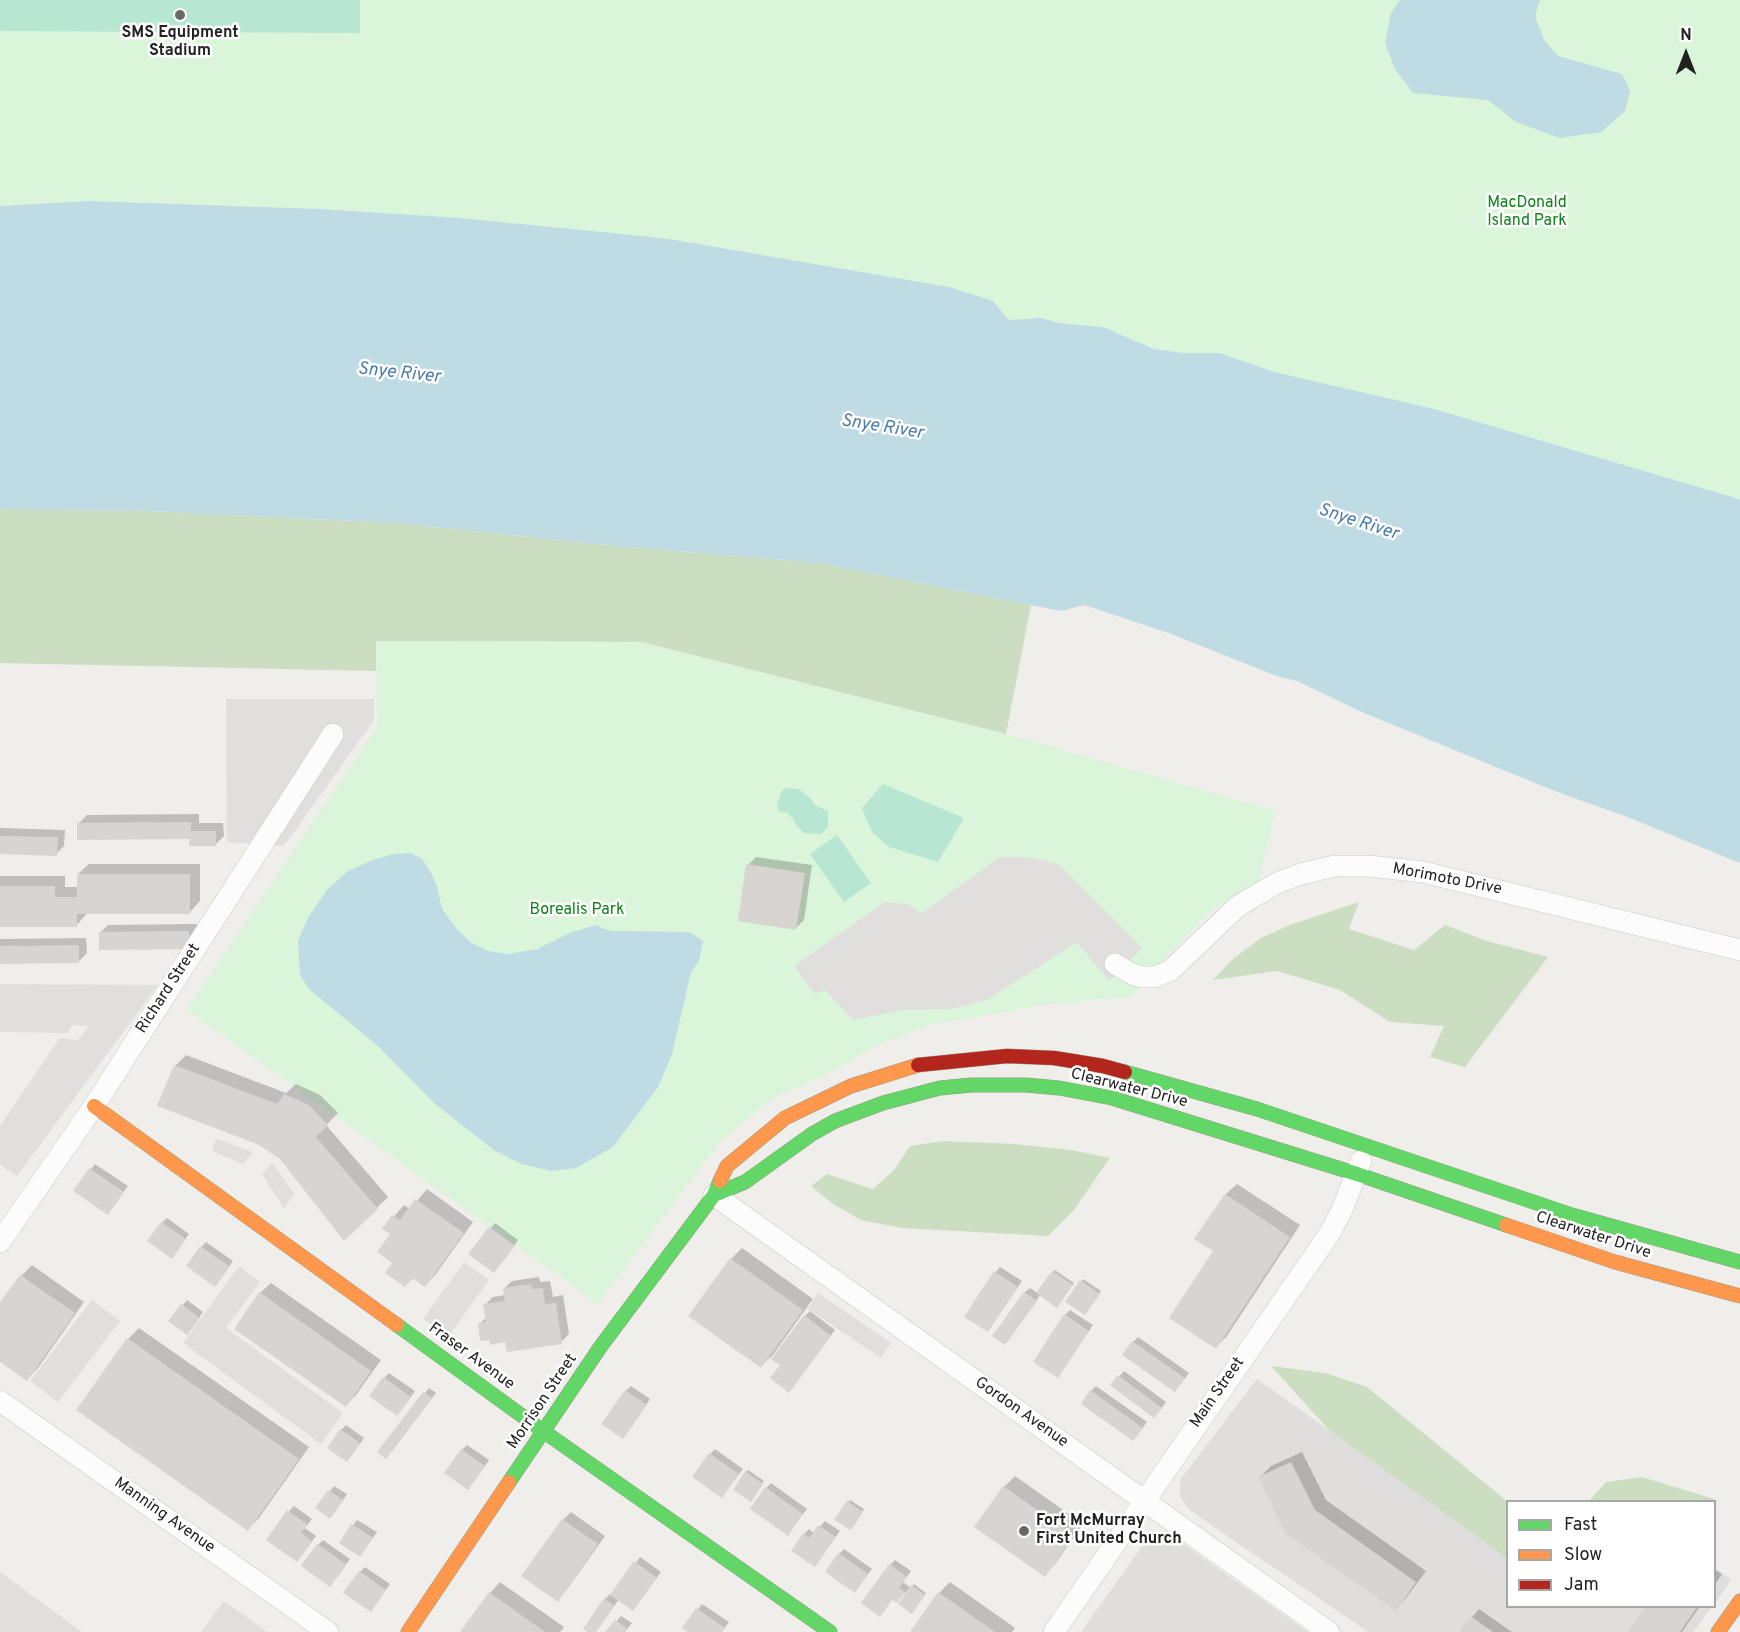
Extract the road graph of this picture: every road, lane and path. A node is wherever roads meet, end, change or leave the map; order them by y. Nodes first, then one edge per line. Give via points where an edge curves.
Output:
1 (333, 734) dead end
2 (1740, 950) edge
3 (1115, 964) dead end
4 (94, 1106) junction
5 (1366, 1144) junction
6 (1357, 1174) junction
7 (714, 1195) junction
8 (0, 1242) edge
9 (1740, 1262) edge
10 (1740, 1296) edge
11 (0, 1401) edge
12 (543, 1431) junction
13 (1144, 1500) junction
14 (1740, 1601) edge
15 (328, 1632) edge
16 (408, 1632) edge
17 (830, 1632) edge
18 (1054, 1632) edge
19 (1329, 1632) edge
20 (1718, 1632) edge

1 - 4 street, Richard Street
2 - 3 street, Morimoto Drive via 1423,872 1335,866 1277,883 1238,906 1170,971 1143,977
4 - 8 street, Richard Street
4 - 12 main road, Fraser Avenue
5 - 6 street, Main Street
5 - 7 main road, Clearwater Drive via 1103,1066 1032,1056 989,1057 915,1065 830,1095 785,1118 751,1145 727,1166
5 - 9 main road, Clearwater Drive via 1572,1215
6 - 7 main road, Clearwater Drive via 1112,1098 1059,1088 995,1084 940,1088 858,1112 812,1134 745,1182
6 - 10 main road, Clearwater Drive via 1615,1262
6 - 13 street, Main Street via 1330,1233
7 - 12 main road, Morrison Street
7 - 13 street, Gordon Avenue
11 - 15 street, Manning Avenue
12 - 16 main road, Morrison Street
12 - 17 main road, Fraser Avenue
13 - 18 street, Main Street
13 - 19 street, Gordon Avenue
14 - 20 main road

